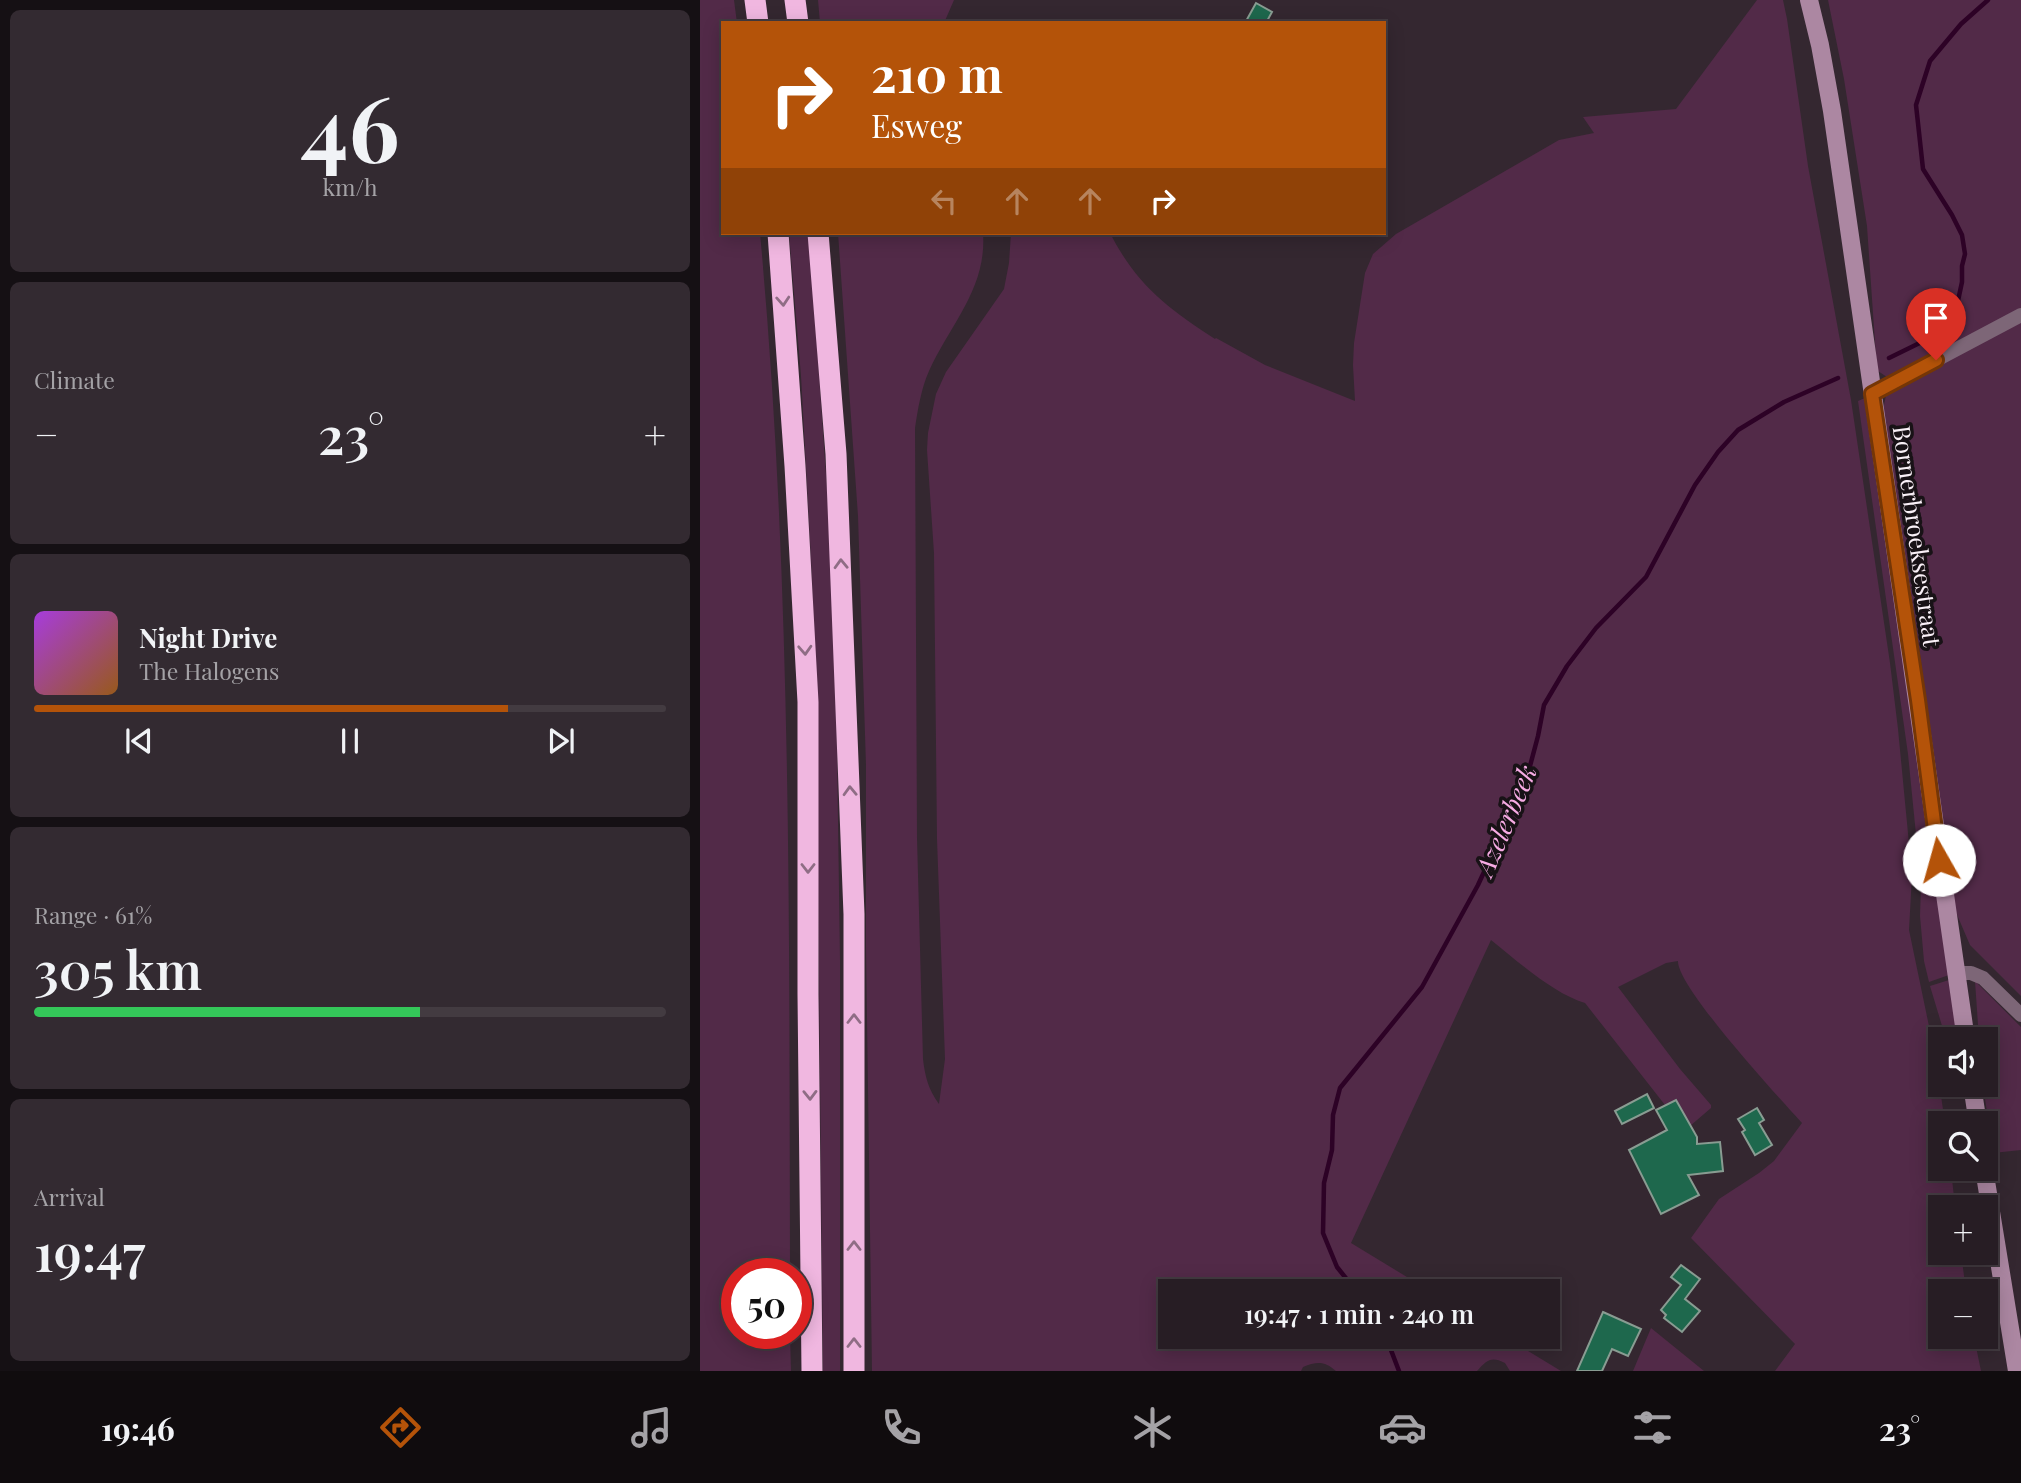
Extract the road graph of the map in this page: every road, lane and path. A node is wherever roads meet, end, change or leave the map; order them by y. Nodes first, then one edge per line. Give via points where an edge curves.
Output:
1 (755, 0) edge
2 (795, 0) edge
3 (1810, 0) edge
4 (758, 21) edge
5 (798, 21) edge
6 (778, 235) edge
7 (818, 235) edge
8 (2021, 315) edge
9 (1872, 394) junction
10 (1956, 973) junction
11 (2021, 1015) edge
12 (1964, 1027) edge
13 (1986, 1181) edge
14 (813, 1371) edge
15 (854, 1371) edge
16 (2017, 1371) edge

1 - 4 highway
2 - 5 highway
3 - 9 main road, Bornerbroeksestraat via 1832,111
6 -> 14 highway via 808,702
15 -> 7 highway via 854,914 836,454
8 - 9 street
9 - 10 main road, Bornerbroeksestraat
10 - 11 street via 1983,978
10 - 12 main road, Bornerbroeksestraat
13 - 16 main road

